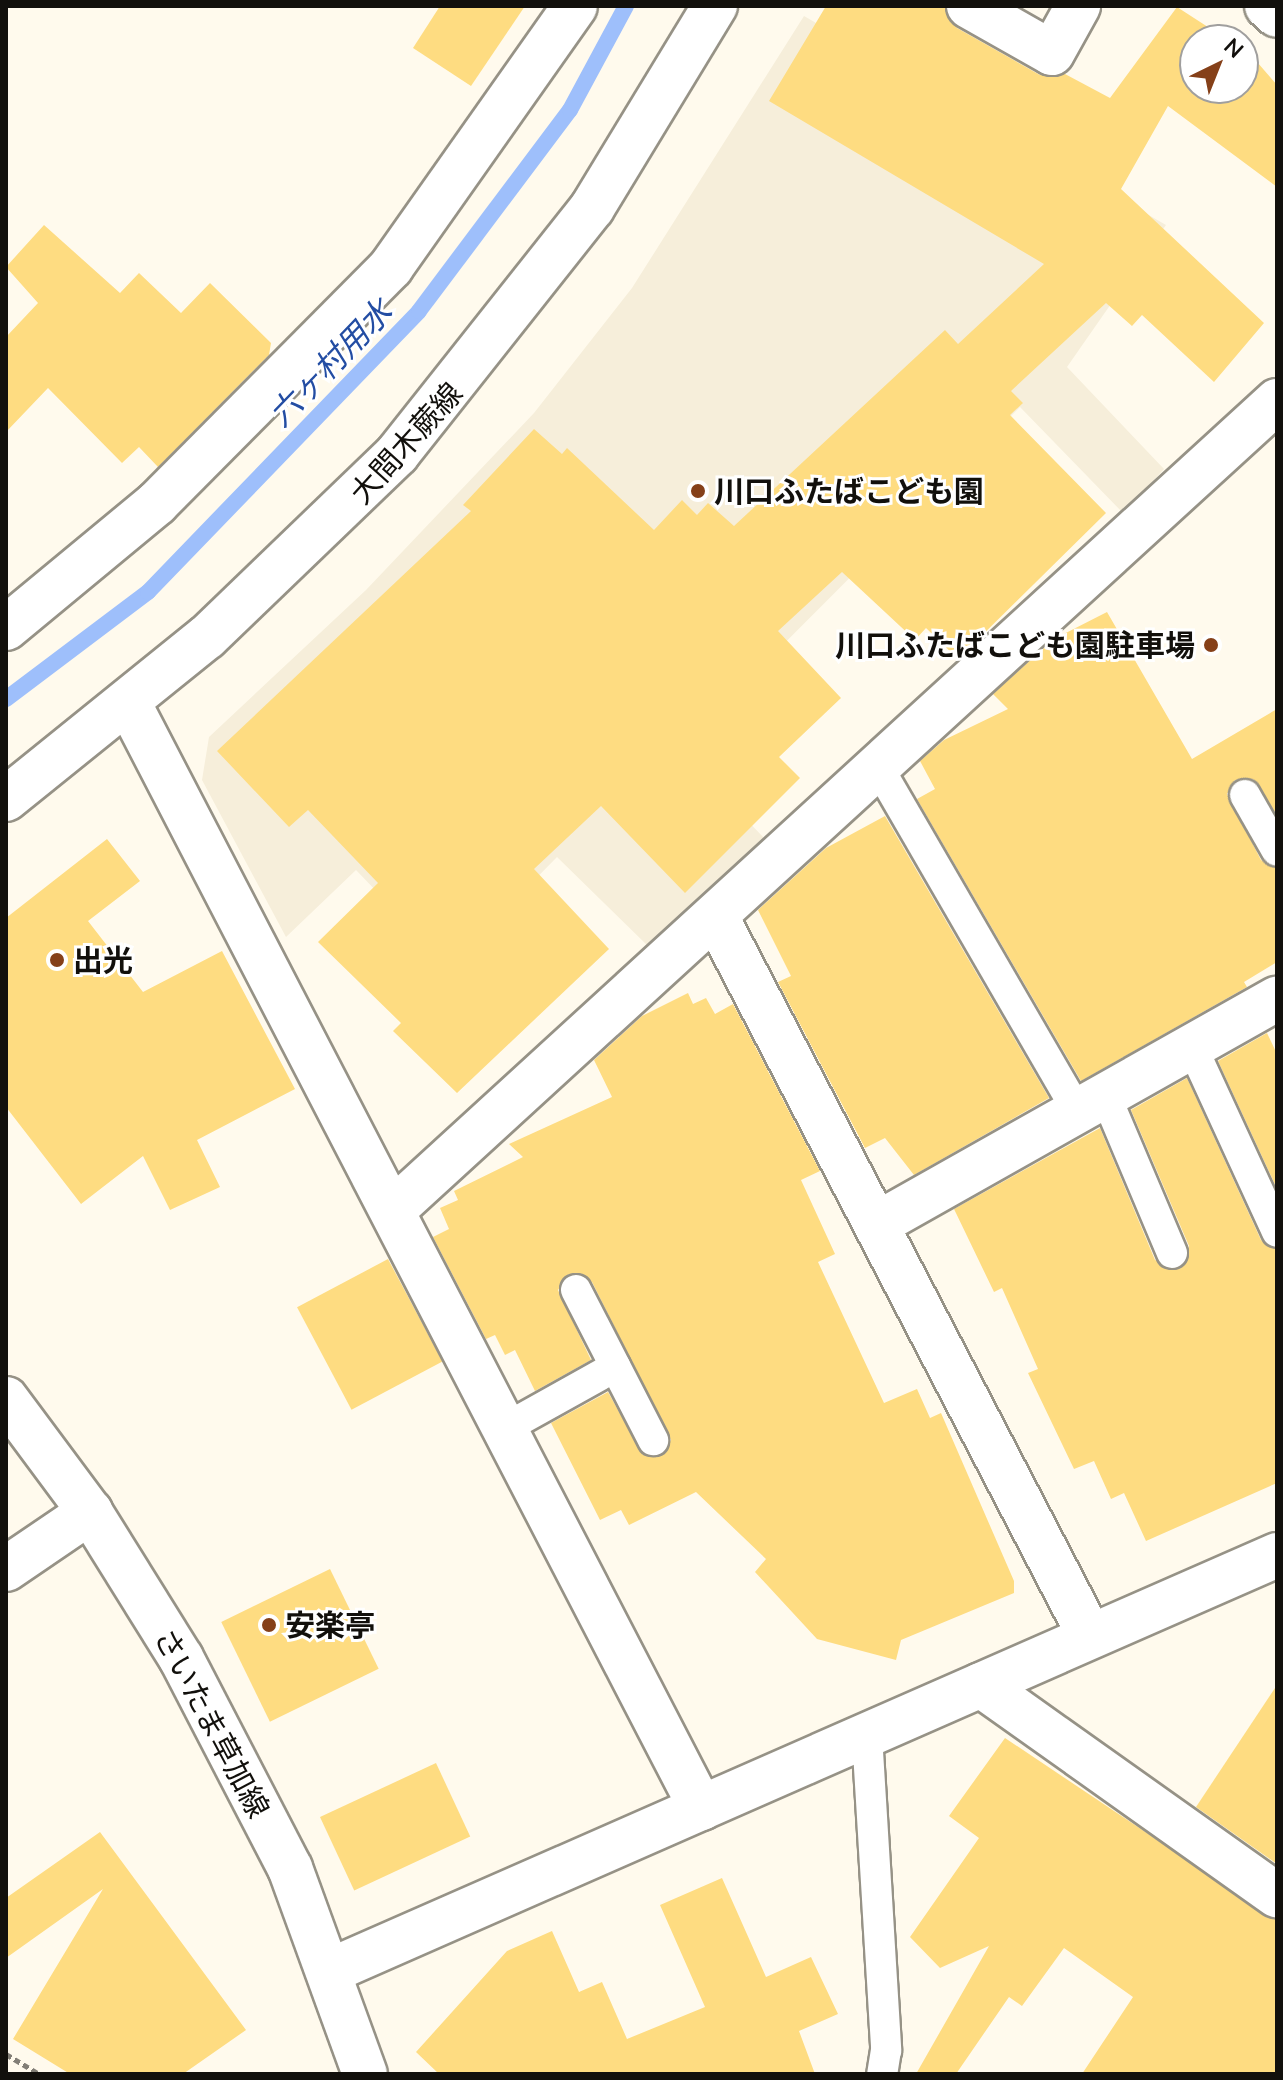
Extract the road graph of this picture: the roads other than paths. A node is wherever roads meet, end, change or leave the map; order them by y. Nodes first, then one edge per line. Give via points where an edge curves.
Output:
1 (575, 6) edge
2 (715, 6) edge
3 (969, 6) edge
4 (1078, 6) edge
5 (1267, 6) edge
6 (1277, 15) edge
7 (1277, 401) edge
8 (14, 605) edge
9 (128, 702) junction
10 (878, 767) junction
11 (1245, 795) dead end
12 (6, 799) edge
13 (1277, 851) edge
14 (716, 917) junction
15 (1277, 999) edge
16 (1193, 1049) junction
17 (1094, 1107) junction
18 (394, 1209) junction
19 (877, 1224) junction
20 (1277, 1232) edge
21 (1172, 1253) dead end
22 (576, 1290) dead end
23 (615, 1367) junction
24 (6, 1399) edge
25 (507, 1427) junction
26 (653, 1440) dead end
27 (90, 1512) junction
28 (1277, 1555) edge
29 (6, 1569) edge
30 (1090, 1636) junction
31 (981, 1685) junction
32 (867, 1735) junction
33 (701, 1808) junction
34 (1277, 1895) edge
35 (332, 1970) junction
36 (365, 2074) edge
37 (882, 2074) edge

1 - 8 street via 391,267 157,503
2 - 9 street, 大間木蕨線 via 592,208 467,375 331,525
3 - 4 street via 1052,53
5 - 6 street
7 - 10 street
9 - 12 street, 大間木蕨線
9 - 18 street
10 - 14 street
10 - 17 lane
11 - 13 lane
14 - 18 street
14 - 19 street
15 - 16 street
16 - 17 street
16 - 20 lane
17 - 19 street
17 - 21 lane
18 - 25 street
19 - 30 street
22 - 23 lane
23 - 25 lane
23 - 26 lane
24 - 27 street, さいたま草加線
25 - 33 street
27 - 29 street
27 - 35 street, さいたま草加線 via 181,1658 290,1868
28 - 30 street
30 - 31 street
31 - 32 street
31 - 34 street
32 - 33 street
32 - 37 lane via 886,2050
33 - 35 street
35 - 36 street, さいたま草加線

